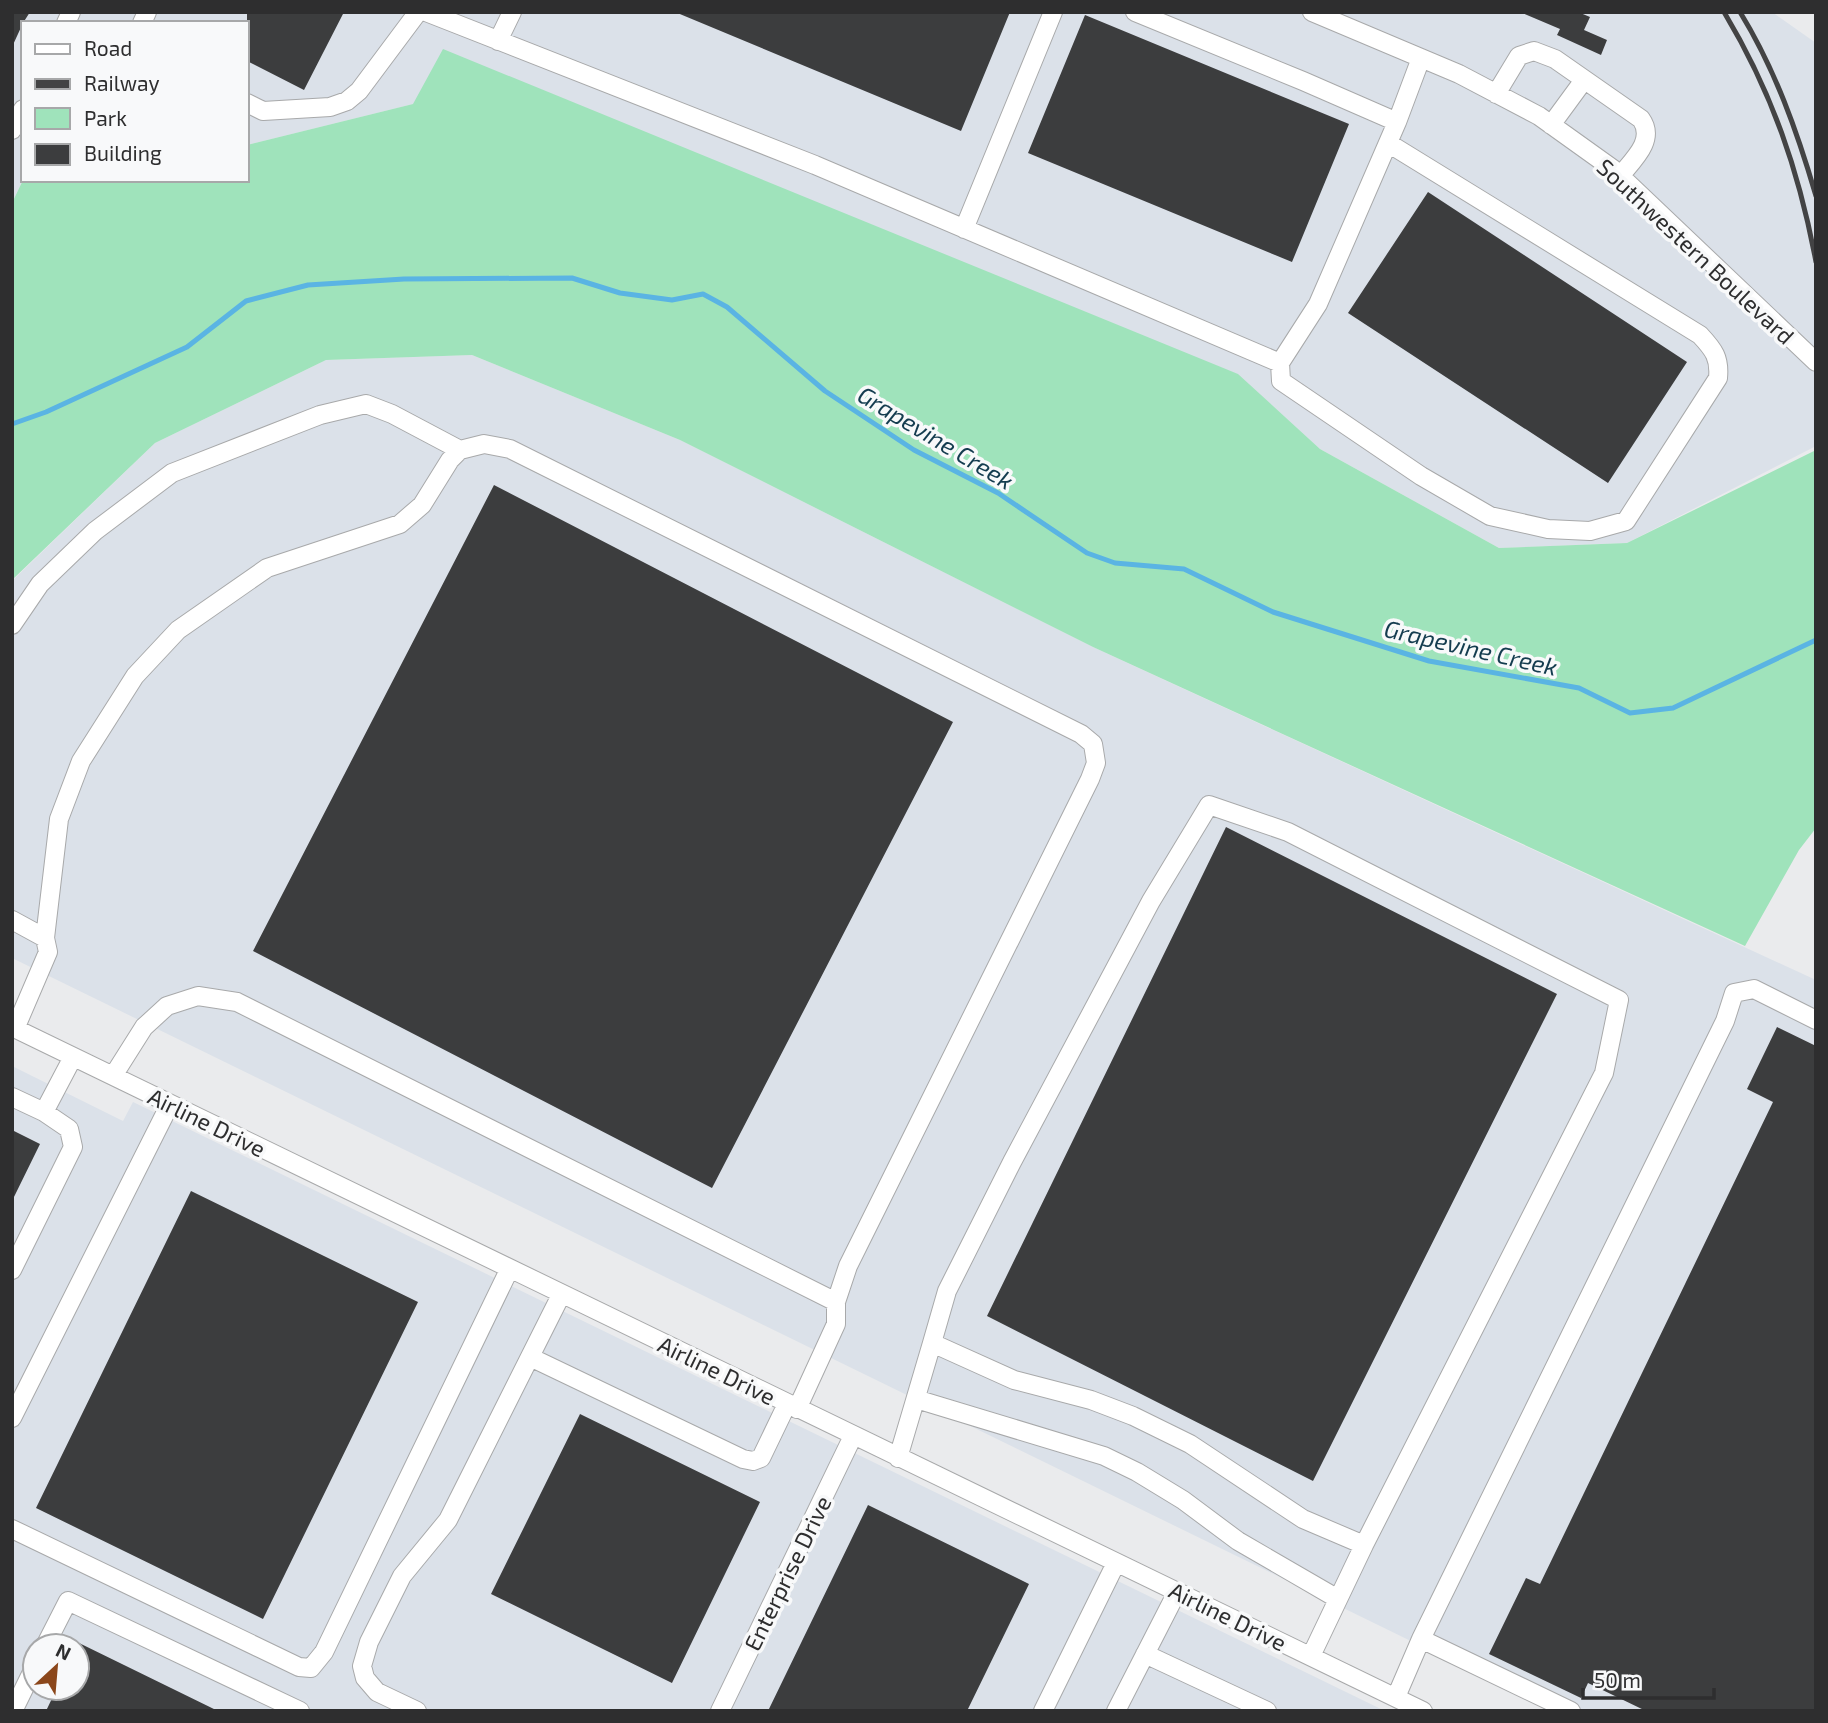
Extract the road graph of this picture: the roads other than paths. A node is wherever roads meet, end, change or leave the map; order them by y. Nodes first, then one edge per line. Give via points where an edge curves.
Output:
1 (418, 12) edge
2 (426, 12) edge
3 (512, 12) edge
4 (1054, 12) edge
5 (1135, 12) edge
6 (1312, 12) edge
7 (498, 41) junction
8 (1420, 58) junction
9 (1584, 80) junction
10 (1496, 94) junction
11 (248, 103) edge
12 (21, 113) edge
13 (1396, 122) junction
14 (1551, 125) junction
15 (12, 131) edge
16 (1388, 143) junction
17 (1620, 176) junction
18 (964, 229) junction
19 (1816, 362) edge
20 (1280, 363) junction
21 (460, 450) junction
22 (12, 625) edge
23 (12, 920) edge
24 (45, 938) junction
25 (1816, 1020) edge
26 (14, 1028) edge
27 (72, 1057) junction
28 (113, 1076) junction
29 (12, 1097) edge
30 (170, 1104) junction
31 (44, 1112) junction
32 (12, 1270) edge
33 (509, 1270) junction
34 (561, 1295) junction
35 (836, 1302) junction
36 (933, 1343) junction
37 (530, 1357) junction
38 (916, 1399) junction
39 (792, 1406) junction
40 (12, 1418) edge
41 (853, 1436) junction
42 (898, 1458) junction
43 (12, 1528) edge
44 (1364, 1545) junction
45 (1116, 1563) junction
46 (1177, 1592) junction
47 (1338, 1599) junction
48 (52, 1632) edge
49 (1421, 1639) junction
50 (1145, 1654) junction
51 (1311, 1656) junction
52 (21, 1695) edge
53 (1396, 1698) junction
54 (290, 1709) edge
55 (13, 1711) edge
56 (417, 1711) edge
57 (720, 1711) edge
58 (1043, 1711) edge
59 (1116, 1711) edge
60 (1268, 1711) edge
61 (1423, 1711) edge
62 (1571, 1711) edge

1 - 11 street via 347,101 330,107 264,111
2 - 7 street
3 - 7 street
4 - 18 street
5 - 13 street
6 - 8 street, Southwestern Boulevard
7 - 18 street
8 - 10 street, Southwestern Boulevard
8 - 13 street
9 - 10 street via 1555,59 1534,51 1519,56
9 - 14 street
9 - 17 street via 1646,126 1645,145
10 - 14 street, Southwestern Boulevard
12 - 15 street
13 - 16 street
14 - 17 street, Southwestern Boulevard
16 - 20 street via 1318,304
16 - 20 street via 1700,335 1715,352 1718,378 1626,521 1590,531 1548,530 1490,516 1421,476 1281,381
17 - 19 street, Southwestern Boulevard
18 - 20 street
21 - 22 street via 366,404 320,415 172,472 58,566
21 - 24 street via 422,505 400,524 267,568 178,630 135,676 81,761 59,819
21 - 35 street via 484,444 510,449 929,656 1093,744 1096,763 1090,779 848,1266
23 - 24 street
24 - 26 street via 48,952
25 - 49 street via 1754,989 1734,993 1725,1021
26 - 27 street, Airline Drive
27 - 28 street, Airline Drive
27 - 31 street
28 - 30 street, Airline Drive
28 - 35 street via 144,1027 167,1006 198,996 237,1002
29 - 31 street
30 - 33 street, Airline Drive
30 - 40 street
31 - 32 street via 69,1129 74,1147
33 - 34 street, Airline Drive
33 - 43 street via 324,1652 311,1668 299,1667
34 - 37 street
34 - 39 street, Airline Drive
35 - 39 street via 836,1324
36 - 38 street
36 - 44 street via 1014,1380 1133,1416 1189,1444 1303,1519
36 - 44 street via 947,1291 1012,1162 1151,901 1209,806 1288,832 1619,1000 1604,1073
37 - 39 street via 743,1460 761,1458
37 - 56 street via 447,1520 402,1576 369,1642 362,1666 365,1678 377,1692
38 - 42 street
38 - 47 street via 1104,1456 1183,1500 1238,1541
39 - 41 street, Airline Drive
41 - 42 street, Airline Drive
41 - 57 street, Enterprise Drive
42 - 45 street, Airline Drive
44 - 47 street
45 - 46 street, Airline Drive
45 - 58 street
46 - 50 street
46 - 51 street, Airline Drive
47 - 51 street
48 - 54 street via 68,1601
49 - 53 street
49 - 62 street
50 - 59 street
50 - 60 street
51 - 53 street, Airline Drive
52 - 55 street
53 - 61 street, Airline Drive

